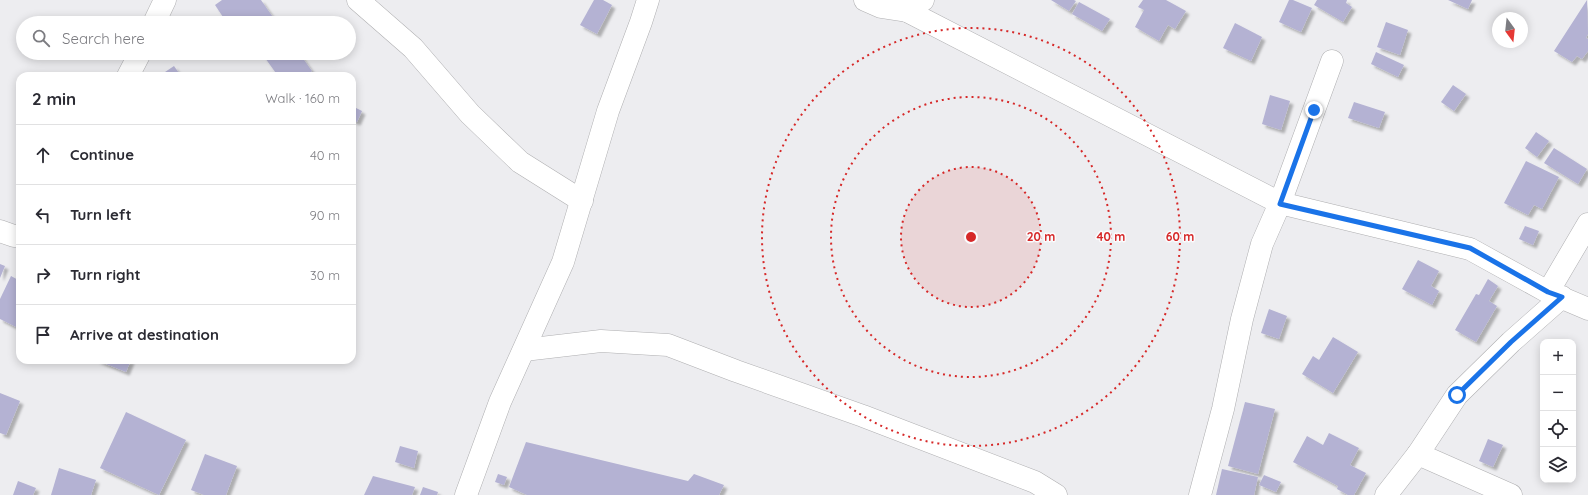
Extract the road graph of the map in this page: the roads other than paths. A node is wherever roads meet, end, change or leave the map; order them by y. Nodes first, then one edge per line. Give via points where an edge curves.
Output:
1 (165, 0) edge
2 (358, 0) edge
3 (648, 0) edge
4 (864, 0) edge
5 (915, 6) edge
6 (157, 16) edge
7 (136, 60) edge
8 (1332, 61) dead end
9 (130, 72) edge
10 (582, 201) junction
11 (1280, 204) junction
12 (1588, 224) edge
13 (0, 231) edge
14 (16, 236) edge
15 (1555, 295) junction
16 (1588, 309) edge
17 (524, 350) junction
18 (1418, 454) junction
19 (466, 495) edge
20 (1056, 495) edge
21 (1200, 495) edge
22 (1386, 495) edge
23 (1511, 495) edge

1 - 6 street
2 - 10 street via 413,48 470,114 520,162
3 - 10 street via 608,111
4 - 5 street via 882,7
5 - 11 street
7 - 9 street
8 - 11 street
10 - 17 street via 563,262
11 - 15 street via 1470,248
11 - 21 street via 1262,244
12 - 15 street
13 - 14 street
15 - 16 street
15 - 18 street via 1457,395
17 - 19 street via 500,402
17 - 20 street via 601,341 668,345 864,416 1035,482
18 - 22 street
18 - 23 street

